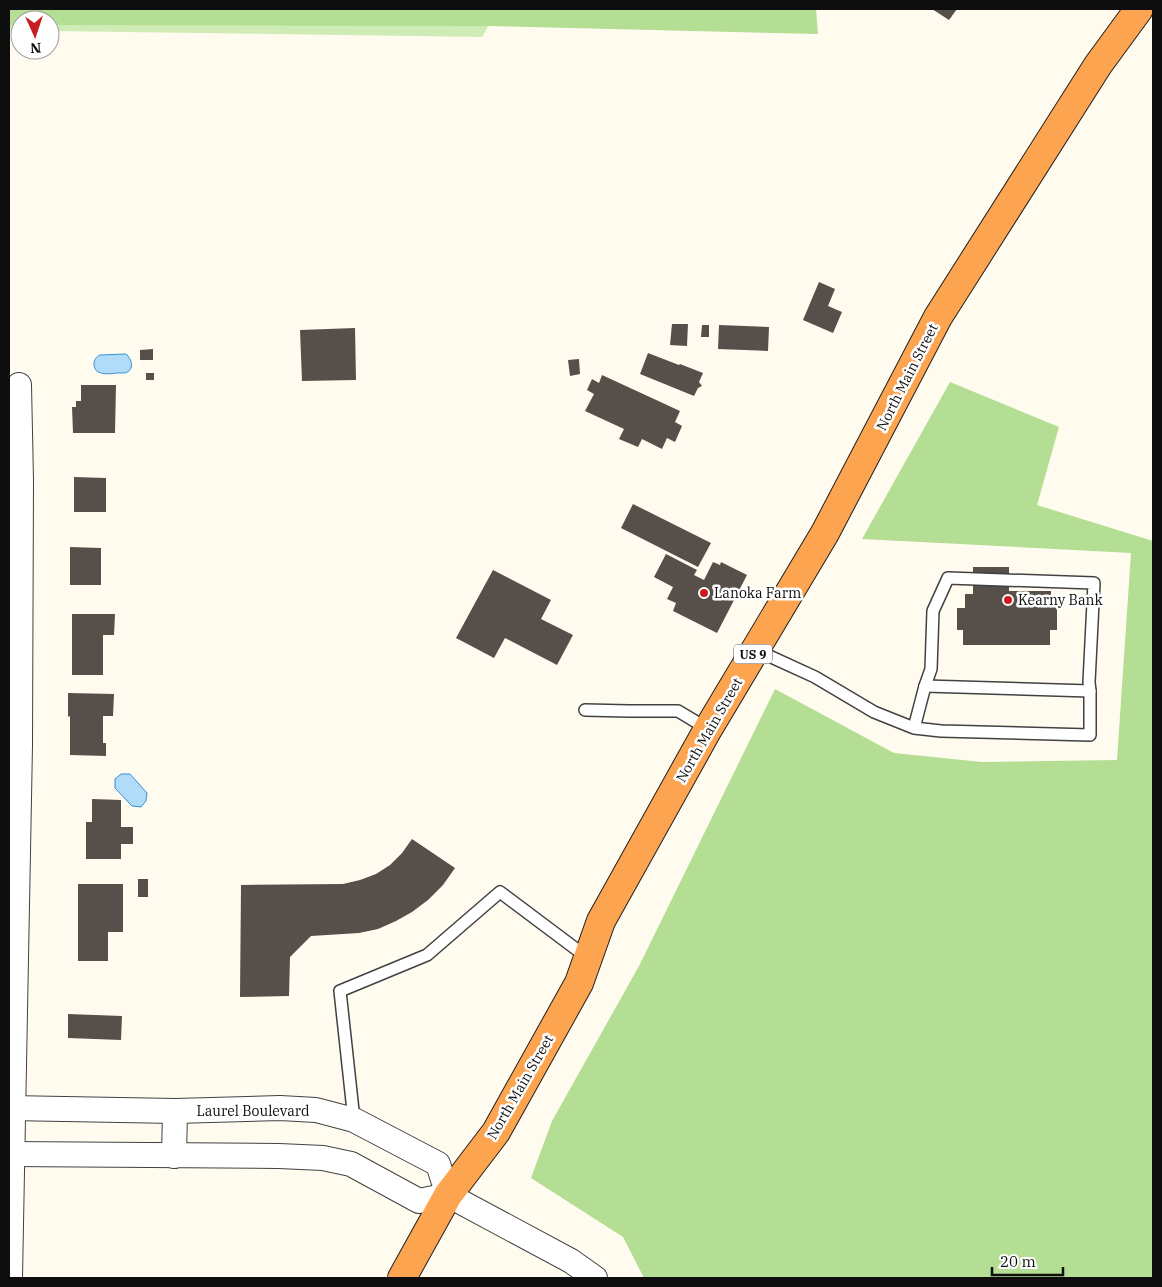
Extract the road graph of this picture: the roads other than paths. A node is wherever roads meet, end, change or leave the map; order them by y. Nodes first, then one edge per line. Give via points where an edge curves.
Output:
1 (1142, 14) edge
2 (19, 385) dead end
3 (15, 479) edge
4 (756, 650) junction
5 (925, 686) junction
6 (1090, 691) junction
7 (585, 710) dead end
8 (914, 728) junction
9 (708, 729) junction
10 (15, 745) edge
11 (588, 958) junction
12 (11, 1108) edge
13 (175, 1111) junction
14 (354, 1120) junction
15 (11, 1154) edge
16 (174, 1156) junction
17 (448, 1195) junction
18 (10, 1278) edge
19 (402, 1278) edge
20 (595, 1278) edge

1 - 4 highway, North Main Street / US 9 via 1098,64 938,317 825,533
2 - 3 street
3 - 10 street
4 - 8 lane via 815,677 874,712
4 - 9 highway, North Main Street / US 9
5 - 6 lane
5 - 6 lane via 931,669 933,611 948,578 1094,583
5 - 8 lane
6 - 8 lane via 1090,735
7 - 9 lane via 678,711
9 - 11 highway, North Main Street / US 9 via 601,921
10 - 12 street
11 - 14 lane via 500,892 427,955 340,991
11 - 17 highway, North Main Street / US 9 via 579,982 496,1132
12 - 13 street, Laurel Boulevard
12 - 15 street
13 - 14 street, Laurel Boulevard via 280,1108 316,1110
13 - 16 street
14 - 17 street, Laurel Boulevard via 438,1164
15 - 16 street
15 - 18 street
16 - 17 street via 323,1158 351,1164 419,1201
17 - 19 highway, North Main Street / US 9
17 - 20 street via 572,1262

